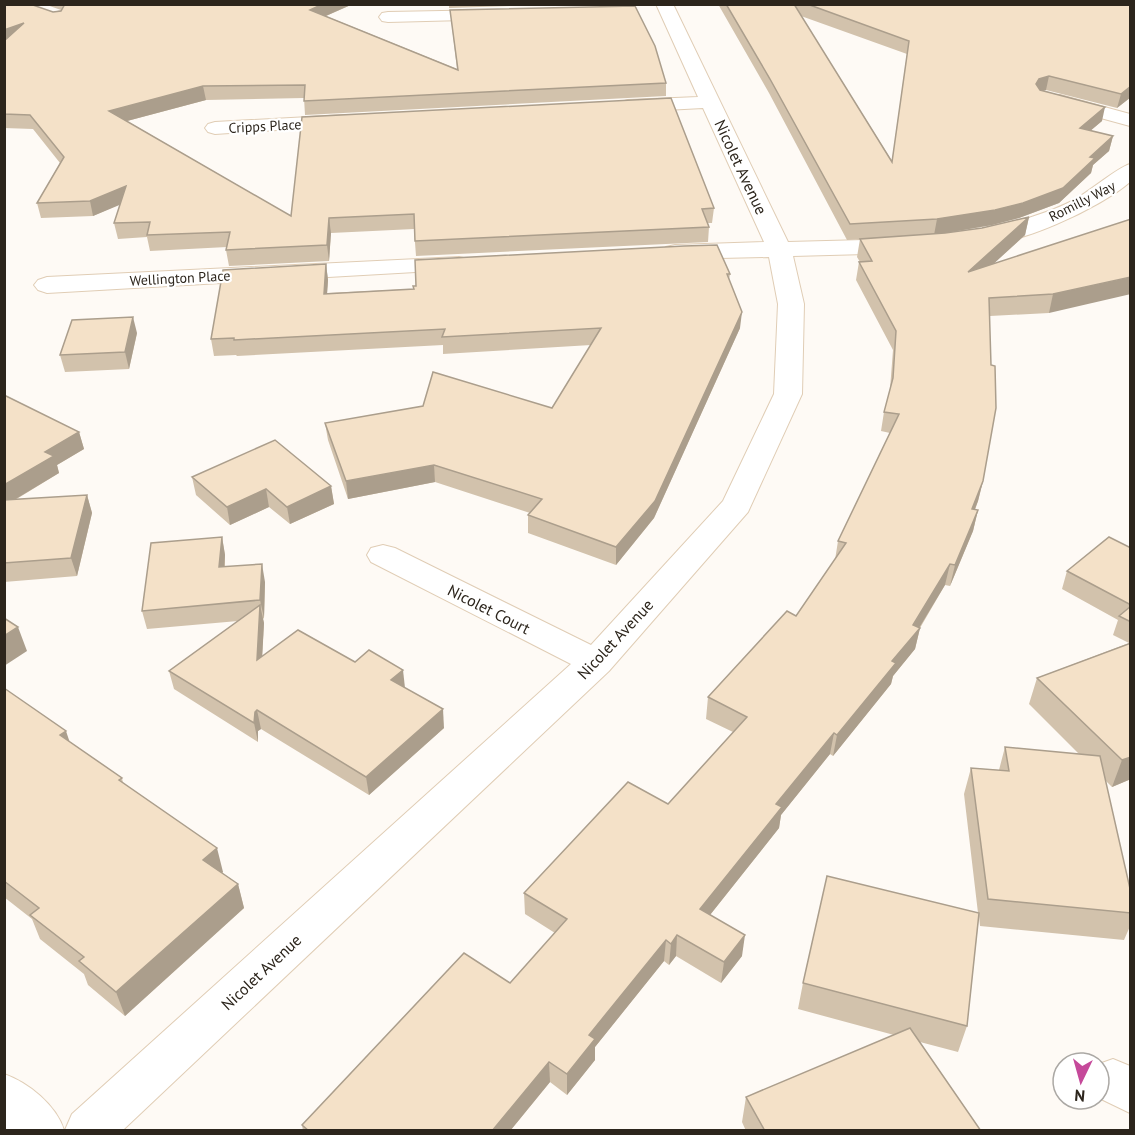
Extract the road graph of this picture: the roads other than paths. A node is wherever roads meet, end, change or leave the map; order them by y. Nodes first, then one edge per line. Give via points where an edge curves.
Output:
1 (661, 9) edge
2 (515, 15) edge
3 (388, 17) dead end
4 (1045, 98) edge
5 (710, 102) junction
6 (604, 108) edge
7 (368, 120) edge
8 (1131, 120) edge
9 (214, 128) dead end
10 (1131, 171) edge
11 (967, 240) edge
12 (921, 245) edge
13 (780, 251) junction
14 (648, 254) edge
15 (483, 262) edge
16 (47, 285) dead end
17 (383, 555) dead end
18 (596, 662) junction
19 (4, 1096) edge
20 (40, 1131) edge
21 (89, 1131) edge

1 - 5 street, Nicolet Avenue
2 - 3 street
4 - 8 street
5 - 6 street
5 - 13 street, Nicolet Avenue
7 - 9 street, Cripps Place
10 - 11 street, Romilly Way via 1118,184 1056,217
12 - 13 street
13 - 14 street
13 - 18 street, Nicolet Avenue via 791,304 788,394 737,506
15 - 16 street, Wellington Place
17 - 18 street, Nicolet Court
18 - 21 street, Nicolet Avenue
19 - 20 street

